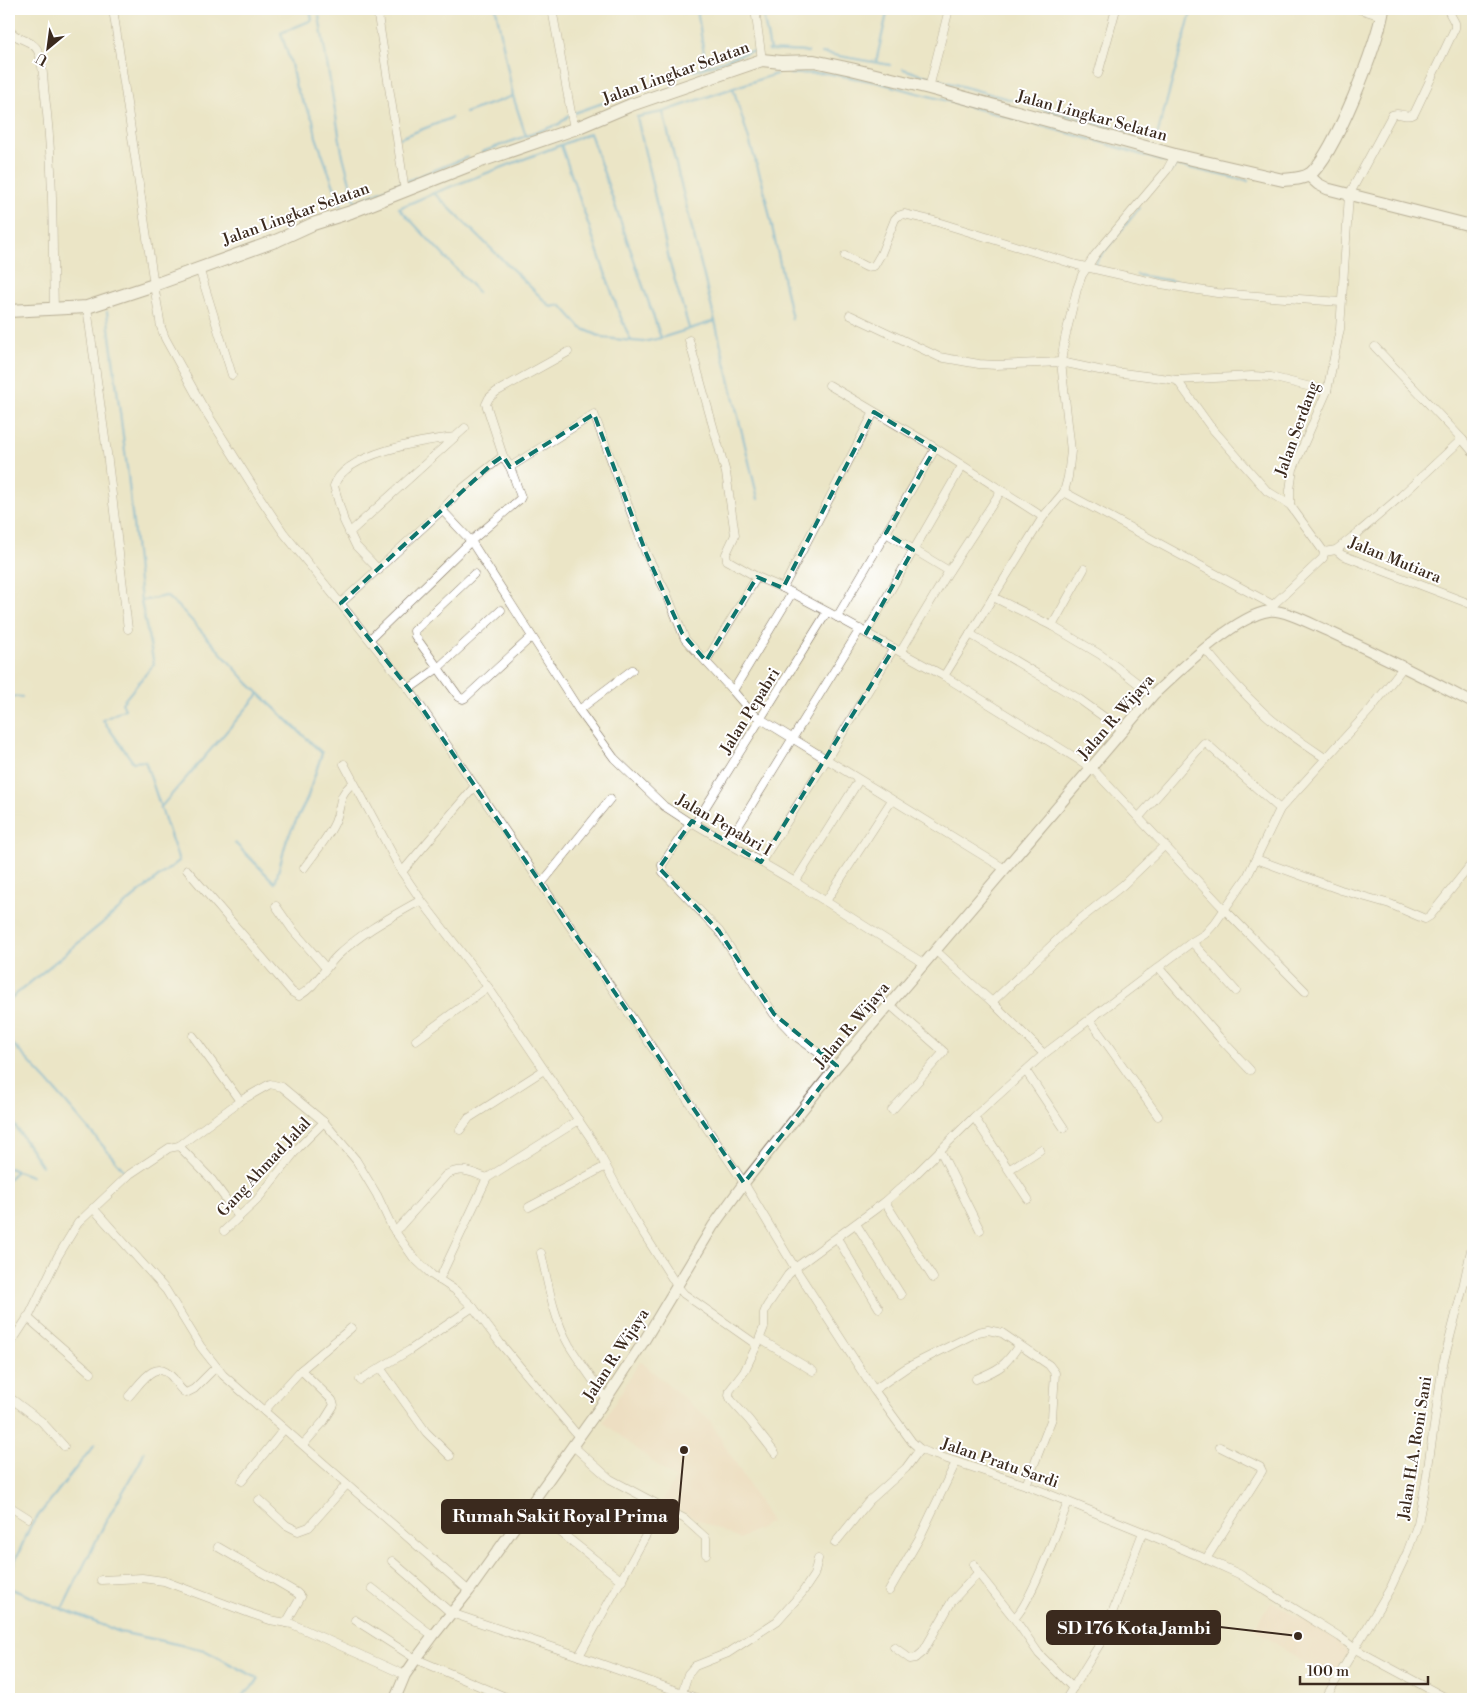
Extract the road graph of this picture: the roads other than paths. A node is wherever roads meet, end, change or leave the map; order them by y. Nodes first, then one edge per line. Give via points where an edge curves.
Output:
1 (113, 9) edge
2 (377, 9) edge
3 (552, 9) edge
4 (754, 9) edge
5 (949, 9) edge
6 (1116, 9) edge
7 (1358, 9) edge
8 (1383, 12) edge
9 (1449, 12) dead end
10 (9, 29) edge
11 (762, 60) junction
12 (1098, 74) dead end
13 (930, 88) junction
14 (574, 129) junction
15 (1175, 155) junction
16 (1308, 175) junction
17 (405, 191) junction
18 (1349, 195) junction
19 (1473, 226) edge
20 (844, 256) dead end
21 (1086, 267) junction
22 (199, 268) junction
23 (154, 285) junction
24 (1341, 302) junction
25 (87, 307) junction
26 (54, 310) junction
27 (9, 311) edge
28 (850, 315) dead end
29 (689, 340) dead end
30 (1375, 347) dead end
31 (568, 352) dead end
32 (1061, 362) junction
33 (232, 375) dead end
34 (1177, 380) junction
35 (829, 386) dead end
36 (1327, 391) junction
37 (874, 412) junction
38 (465, 428) dead end
39 (455, 436) junction
40 (1462, 439) junction
41 (935, 448) junction
42 (1473, 452) edge
43 (503, 456) junction
44 (962, 466) junction
45 (510, 467) junction
46 (1001, 491) junction
47 (1064, 492) junction
48 (1290, 505) junction
49 (442, 510) junction
50 (1043, 517) junction
51 (349, 533) junction
52 (886, 533) junction
53 (471, 541) junction
54 (914, 550) junction
55 (1336, 550) junction
56 (1324, 552) junction
57 (1084, 569) dead end
58 (379, 570) junction
59 (949, 571) junction
60 (474, 574) dead end
61 (757, 577) junction
62 (783, 588) junction
63 (792, 593) junction
64 (1473, 595) edge
65 (993, 597) junction
66 (342, 603) junction
67 (1471, 604) edge
68 (1272, 608) junction
69 (501, 610) dead end
70 (827, 612) junction
71 (838, 617) junction
72 (1052, 626) junction
73 (128, 629) dead end
74 (863, 631) junction
75 (970, 634) junction
76 (370, 639) junction
77 (528, 640) dead end
78 (1205, 649) junction
79 (897, 650) junction
80 (706, 661) junction
81 (1404, 666) junction
82 (438, 668) junction
83 (632, 670) dead end
84 (944, 676) junction
85 (409, 689) junction
86 (733, 691) junction
87 (1153, 695) junction
88 (1473, 703) edge
89 (579, 710) junction
90 (761, 720) junction
91 (1122, 730) junction
92 (792, 738) junction
93 (1325, 758) junction
94 (827, 759) junction
95 (344, 764) dead end
96 (1092, 768) junction
97 (859, 780) junction
98 (353, 783) junction
99 (475, 786) junction
100 (610, 800) dead end
101 (892, 800) junction
102 (1280, 809) junction
103 (1139, 817) junction
104 (693, 823) junction
105 (728, 844) junction
106 (1165, 845) junction
107 (1256, 859) junction
108 (761, 862) junction
109 (1473, 862) edge
110 (304, 868) dead end
111 (1005, 869) junction
112 (187, 870) dead end
113 (402, 872) junction
114 (795, 882) junction
115 (541, 884) junction
116 (421, 900) junction
117 (826, 901) junction
118 (276, 906) dead end
119 (1224, 909) junction
120 (1192, 942) junction
121 (935, 950) junction
122 (924, 963) junction
123 (326, 968) junction
124 (1160, 968) junction
125 (488, 988) junction
126 (1305, 991) dead end
127 (1236, 992) dead end
128 (992, 1002) junction
129 (889, 1004) junction
130 (1090, 1020) junction
131 (193, 1036) dead end
132 (416, 1040) dead end
133 (1044, 1054) junction
134 (836, 1066) junction
135 (544, 1070) junction
136 (1250, 1070) dead end
137 (1026, 1072) junction
138 (240, 1101) junction
139 (892, 1110) dead end
140 (1158, 1116) dead end
141 (974, 1117) junction
142 (579, 1120) junction
143 (324, 1122) junction
144 (1064, 1128) dead end
145 (460, 1130) dead end
146 (179, 1146) junction
147 (940, 1150) junction
148 (1040, 1150) dead end
149 (606, 1166) junction
150 (1010, 1169) junction
151 (487, 1178) junction
152 (744, 1183) junction
153 (1028, 1199) dead end
154 (885, 1202) junction
155 (529, 1207) dead end
156 (93, 1208) junction
157 (239, 1217) junction
158 (856, 1224) junction
159 (980, 1230) dead end
160 (224, 1231) dead end
161 (395, 1232) junction
162 (837, 1238) junction
163 (1473, 1241) edge
164 (541, 1253) dead end
165 (796, 1268) junction
166 (933, 1278) dead end
167 (439, 1280) junction
168 (677, 1286) junction
169 (900, 1295) dead end
170 (473, 1307) junction
171 (879, 1308) dead end
172 (27, 1317) junction
173 (351, 1328) dead end
174 (758, 1342) junction
175 (1019, 1345) junction
176 (9, 1346) edge
177 (216, 1367) junction
178 (381, 1369) junction
179 (301, 1370) junction
180 (813, 1371) dead end
181 (91, 1373) dead end
182 (976, 1379) dead end
183 (360, 1380) dead end
184 (874, 1390) junction
185 (129, 1396) dead end
186 (9, 1397) edge
187 (606, 1399) junction
188 (264, 1411) junction
189 (284, 1429) junction
190 (579, 1436) junction
191 (303, 1445) junction
192 (64, 1446) dead end
193 (573, 1446) junction
194 (1220, 1447) dead end
195 (920, 1449) junction
196 (775, 1452) dead end
197 (450, 1456) dead end
198 (956, 1462) junction
199 (242, 1481) dead end
200 (347, 1484) junction
201 (1026, 1485) junction
202 (259, 1500) dead end
203 (1068, 1502) junction
204 (9, 1506) edge
205 (530, 1508) junction
206 (662, 1508) junction
207 (28, 1518) dead end
208 (1143, 1532) junction
209 (835, 1543) dead end
210 (218, 1547) dead end
211 (706, 1554) dead end
212 (818, 1559) dead end
213 (1206, 1559) junction
214 (392, 1561) dead end
215 (974, 1564) dead end
216 (978, 1573) junction
217 (101, 1580) dead end
218 (622, 1581) junction
219 (372, 1588) dead end
220 (469, 1591) junction
221 (889, 1591) dead end
222 (451, 1613) junction
223 (1014, 1618) junction
224 (355, 1620) dead end
225 (286, 1623) junction
226 (432, 1636) junction
227 (894, 1647) dead end
228 (1355, 1648) junction
229 (580, 1656) junction
230 (416, 1659) junction
231 (405, 1675) junction
232 (1073, 1688) junction
233 (682, 1693) junction
234 (394, 1699) edge
235 (510, 1699) edge
236 (699, 1699) edge
237 (1066, 1699) edge
238 (1325, 1699) edge
239 (1448, 1699) edge

1 - 23 street, Jalan Pratu Sardi
2 - 17 street
3 - 14 street
4 - 11 street
5 - 13 street
6 - 12 street
7 - 8 street
8 - 16 highway via 1370,56 1346,115 1328,152
9 - 18 street via 1455,28 1414,114 1392,115
10 - 26 street via 15,37 34,45 41,64 49,125
11 - 13 highway, Jalan Lingkar Selatan via 814,61
11 - 14 highway, Jalan Lingkar Selatan via 631,105
13 - 15 highway, Jalan Lingkar Selatan
14 - 17 highway, Jalan Lingkar Selatan
15 - 16 highway, Jalan Lingkar Selatan via 1284,180
15 - 21 street via 1167,170
16 - 18 main road via 1318,184
17 - 22 highway, Jalan Lingkar Selatan
18 - 19 main road
18 - 24 street, Jalan Serdang
20 - 21 street via 866,266 874,266 895,218 904,214
21 - 24 street via 1218,293
21 - 32 street via 1077,289
22 - 23 highway, Jalan Lingkar Selatan
22 - 33 street
23 - 25 highway, Jalan Lingkar Selatan
23 - 66 street, Jalan Pratu Sardi via 161,328 203,407 283,532
24 - 36 street, Jalan Serdang via 1340,329
25 - 26 highway, Jalan Lingkar Selatan
25 - 73 street
26 - 27 highway, Jalan Lingkar Selatan
28 - 32 street via 939,357 996,366
29 - 61 street via 726,473 735,535 726,558
30 - 40 street
31 - 43 street via 489,398 486,404
32 - 34 street
32 - 47 street via 1071,451
34 - 36 street via 1271,377
34 - 48 street via 1210,426 1266,491
35 - 37 street
36 - 48 street, Jalan Serdang via 1293,469
37 - 41 street
37 - 62 street
38 - 39 street
39 - 51 street
39 - 51 street via 403,445 352,464 334,486
40 - 42 street
40 - 55 street
41 - 44 street
41 - 52 street
43 - 45 street
43 - 49 street via 458,492
44 - 46 street
44 - 54 street
45 - 53 street via 520,500
45 - 80 street via 594,414 646,553 682,633
46 - 50 street
46 - 59 street
47 - 50 street
47 - 68 street
48 - 56 street
49 - 53 street, Jalan Pepabri I
49 - 58 street
50 - 65 street
51 - 58 street via 356,546
52 - 54 street
52 - 71 street
53 - 76 street
53 - 89 street, Jalan Pepabri I
54 - 59 street
54 - 74 street
55 - 56 street
55 - 67 street, Jalan Mutiara
56 - 68 street via 1323,558
57 - 72 street
58 - 66 street
59 - 79 street
60 - 82 street via 414,632
61 - 62 street
61 - 80 street
62 - 63 street
63 - 70 street
63 - 86 street
64 - 67 street
65 - 72 street
65 - 75 street
66 - 76 street, Jalan Pratu Sardi
68 - 78 street, Jalan R. Wijaya via 1232,628
68 - 81 street
69 - 82 street
70 - 71 street
70 - 90 street, Jalan Pepabri
71 - 74 street
72 - 87 street via 1101,655
74 - 79 street
74 - 92 street
75 - 84 street
75 - 91 street
76 - 85 street, Jalan Pratu Sardi
77 - 82 street via 464,699 459,697
78 - 87 street, Jalan R. Wijaya
78 - 93 street via 1264,713
79 - 84 street
79 - 94 street
80 - 86 street
81 - 88 street
81 - 93 street via 1370,710
82 - 85 street
83 - 89 street
84 - 96 street
85 - 99 street, Jalan Pratu Sardi
86 - 90 street
87 - 91 street, Jalan R. Wijaya
89 - 104 street, Jalan Pepabri I via 614,758 664,806
90 - 92 street
90 - 104 street, Jalan Pepabri
91 - 96 street, Jalan R. Wijaya
92 - 94 street
92 - 105 street
93 - 102 street
94 - 97 street
94 - 108 street
95 - 98 street
96 - 103 street
96 - 111 street, Jalan R. Wijaya
97 - 101 street
97 - 114 street
98 - 110 street via 341,797 336,821
98 - 113 street
99 - 113 street
99 - 115 street, Jalan Pratu Sardi
100 - 115 street
101 - 111 street
101 - 117 street
102 - 103 street via 1206,743
102 - 107 street
103 - 106 street
104 - 105 street, Jalan Pepabri I
104 - 134 street, Jalan Pepabri via 661,869 719,932 774,1014
105 - 108 street, Jalan Pepabri I
106 - 119 street
106 - 128 street via 1074,924
107 - 109 street via 1422,918 1430,916
107 - 119 street
108 - 114 street, Jalan Pepabri I
111 - 121 street, Jalan R. Wijaya
112 - 123 street via 292,992 299,996 303,994
113 - 116 street
114 - 117 street, Jalan Pepabri I
115 - 152 street, Jalan Pratu Sardi
116 - 123 street via 373,926
116 - 125 street
117 - 122 street, Jalan Pepabri I
118 - 123 street
119 - 120 street via 1205,934
119 - 126 street
120 - 124 street
120 - 127 street
121 - 122 street, Jalan R. Wijaya
121 - 128 street
122 - 129 street, Jalan R. Wijaya
124 - 130 street
124 - 136 street
125 - 132 street
125 - 135 street
128 - 133 street
129 - 134 street, Jalan R. Wijaya
129 - 139 street via 944,1052
130 - 133 street
130 - 140 street
131 - 138 street
133 - 137 street
134 - 152 street, Jalan R. Wijaya
135 - 142 street
135 - 145 street via 469,1118
137 - 141 street
137 - 144 street
138 - 143 street via 270,1084 282,1087
138 - 146 street
141 - 147 street
141 - 150 street
142 - 149 street
142 - 151 street
143 - 157 street, Gang Ahmad Jalal
143 - 161 street via 356,1160
146 - 156 street via 169,1148 130,1174
146 - 157 street via 212,1180
147 - 154 street
147 - 159 street
148 - 150 street
149 - 155 street
149 - 168 street via 632,1215
150 - 153 street
151 - 161 street via 460,1169 446,1175
151 - 167 street
152 - 165 street, Jalan Pratu Sardi
152 - 168 street, Jalan R. Wijaya via 713,1226
154 - 158 street
154 - 166 street
156 - 172 street via 78,1223 58,1256
156 - 177 street via 166,1290
157 - 160 street, Gang Ahmad Jalal
158 - 162 street
158 - 169 street
161 - 167 street via 413,1257
162 - 165 street
162 - 171 street
163 - 228 street, Jalan H.A. Roni Sani via 1443,1364 1418,1523 1391,1587
164 - 187 street via 558,1321 569,1344
165 - 174 street via 765,1310
165 - 184 street, Jalan Pratu Sardi
167 - 170 street
168 - 174 street via 684,1294
168 - 187 street, Jalan R. Wijaya
170 - 178 street
170 - 190 street
172 - 176 street
172 - 181 street
173 - 179 street
174 - 180 street
174 - 196 street via 729,1395
175 - 182 street via 1000,1368
175 - 184 street via 997,1331 978,1332 906,1368
175 - 201 street via 1049,1365 1055,1378 1052,1418
177 - 185 street via 186,1393 168,1373 154,1370
177 - 188 street
178 - 183 street
178 - 197 street via 426,1432
179 - 188 street
179 - 191 street via 334,1404
184 - 195 street, Jalan Pratu Sardi
186 - 192 street via 41,1421
187 - 190 street, Jalan R. Wijaya
188 - 189 street
189 - 191 street
189 - 199 street
190 - 193 street, Jalan R. Wijaya
191 - 200 street
193 - 205 street, Jalan R. Wijaya
193 - 206 street via 610,1479
194 - 213 street via 1262,1471
195 - 198 street, Jalan Pratu Sardi
195 - 209 street via 906,1468 869,1500
198 - 201 street, Jalan Pratu Sardi
198 - 221 street via 920,1538
200 - 202 street via 308,1527 298,1531 286,1525
200 - 220 street
201 - 203 street, Jalan Pratu Sardi
203 - 208 street, Jalan Pratu Sardi
203 - 223 street via 1033,1587
204 - 207 street
205 - 218 street
205 - 220 street, Jalan R. Wijaya
206 - 211 street via 700,1531 706,1538
206 - 218 street
208 - 213 street, Jalan Pratu Sardi
208 - 232 street via 1100,1642
210 - 225 street via 297,1592 301,1597
212 - 233 street via 814,1575 777,1621 728,1653 695,1666 688,1674
213 - 228 street, Jalan Pratu Sardi via 1239,1574
214 - 222 street
215 - 216 street
216 - 223 street
216 - 227 street via 952,1601 923,1652 910,1659
217 - 225 street via 142,1578 164,1581 252,1614
218 - 229 street
219 - 226 street
220 - 222 street, Jalan R. Wijaya
222 - 226 street, Jalan R. Wijaya
222 - 229 street
223 - 232 street via 1039,1654
224 - 230 street
225 - 231 street
226 - 230 street, Jalan R. Wijaya
228 - 238 street, Jalan H.A. Roni Sani
228 - 239 street, Jalan Pratu Sardi
229 - 233 street
230 - 231 street, Jalan R. Wijaya
230 - 235 street
231 - 234 street, Jalan R. Wijaya
232 - 237 street
233 - 236 street

